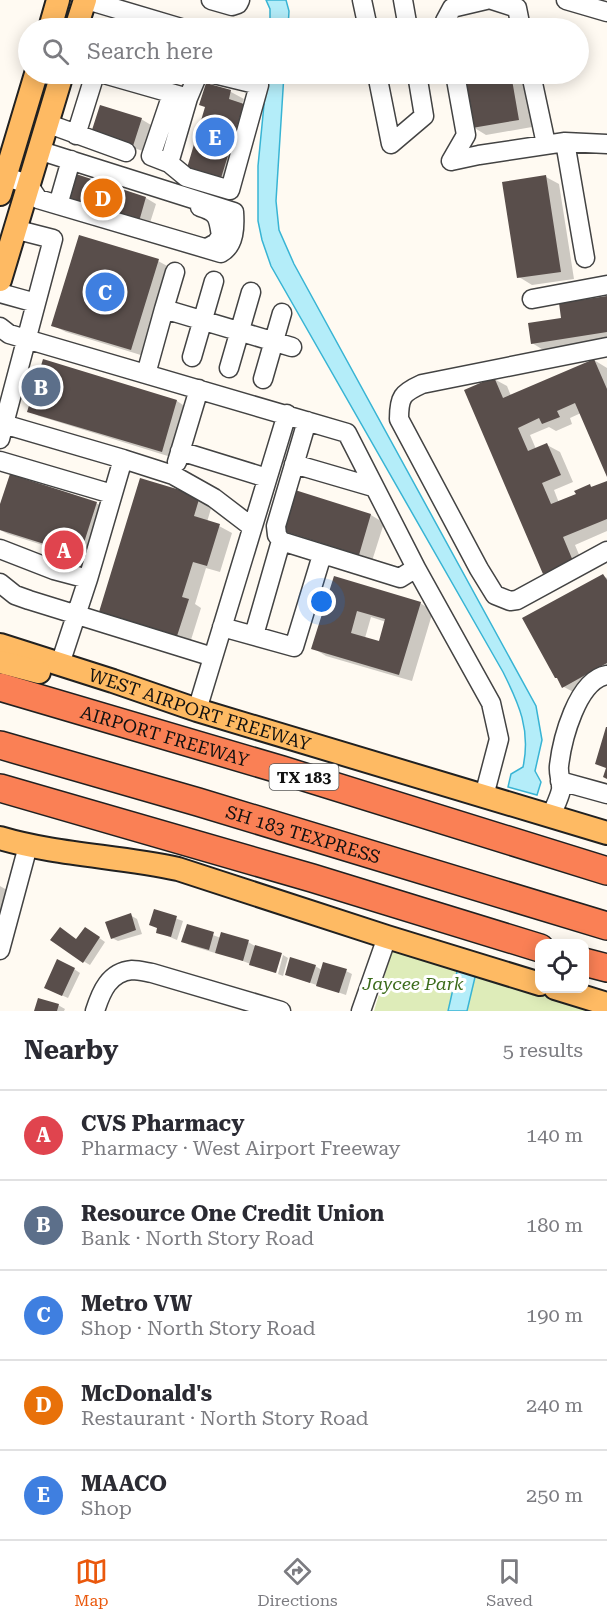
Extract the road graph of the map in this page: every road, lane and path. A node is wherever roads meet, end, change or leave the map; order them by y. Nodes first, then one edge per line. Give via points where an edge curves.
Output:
1 (58, 0) edge
2 (86, 0) edge
3 (212, 0) edge
4 (240, 0) edge
5 (362, 0) edge
6 (403, 0) edge
7 (486, 0) edge
8 (492, 0) edge
9 (566, 0) edge
10 (607, 12) edge
11 (53, 18) edge
12 (80, 18) edge
13 (123, 18) edge
14 (366, 18) edge
15 (406, 18) edge
16 (447, 18) edge
17 (519, 18) edge
18 (33, 84) edge
19 (59, 84) edge
20 (101, 84) edge
21 (140, 84) edge
22 (190, 84) edge
23 (255, 84) edge
24 (379, 84) edge
25 (419, 84) edge
26 (457, 84) edge
27 (533, 84) edge
28 (180, 96) junction
29 (46, 123) junction
30 (76, 135) junction
31 (565, 142) junction
32 (546, 144) junction
33 (607, 144) edge
34 (38, 150) junction
35 (126, 152) dead end
36 (71, 160) junction
37 (101, 170) junction
38 (2, 182) edge
39 (28, 184) junction
40 (58, 205) junction
41 (14, 229) junction
42 (206, 249) junction
43 (585, 258) dead end
44 (175, 272) dead end
45 (0, 280) edge
46 (214, 281) dead end
47 (607, 285) edge
48 (251, 292) dead end
49 (0, 293) edge
50 (532, 300) dead end
51 (36, 303) junction
52 (164, 309) junction
53 (282, 313) dead end
54 (203, 321) junction
55 (239, 332) junction
56 (10, 335) edge
57 (273, 342) junction
58 (292, 347) dead end
59 (607, 347) edge
60 (192, 357) dead end
61 (229, 368) dead end
62 (146, 374) junction
63 (263, 379) dead end
64 (199, 389) junction
65 (287, 414) junction
66 (308, 421) junction
67 (1, 429) edge
68 (180, 451) junction
69 (123, 459) junction
70 (0, 461) edge
71 (294, 464) junction
72 (173, 475) junction
73 (267, 478) junction
74 (373, 487) junction
75 (112, 494) junction
76 (252, 527) junction
77 (281, 541) junction
78 (0, 549) edge
79 (607, 551) edge
80 (322, 555) junction
81 (416, 568) junction
82 (88, 579) junction
83 (0, 583) edge
84 (77, 616) junction
85 (222, 627) junction
86 (254, 635) junction
87 (2, 649) edge
88 (213, 657) junction
89 (69, 667) junction
90 (607, 675) edge
91 (0, 687) edge
92 (197, 710) junction
93 (0, 730) edge
94 (0, 745) edge
95 (560, 781) junction
96 (0, 788) edge
97 (607, 794) edge
98 (484, 796) junction
99 (551, 816) junction
100 (0, 826) edge
101 (607, 833) edge
102 (0, 838) edge
103 (38, 847) junction
104 (607, 871) edge
105 (607, 911) edge
106 (607, 926) edge
107 (387, 938) junction
108 (535, 946) edge
109 (0, 950) edge
110 (589, 963) edge
111 (607, 968) edge
112 (535, 982) edge
113 (571, 993) edge
114 (607, 1004) edge
115 (95, 1011) edge
116 (281, 1011) edge
117 (361, 1011) edge

1 - 11 main road
2 - 12 main road
2 - 13 street
3 - 4 street via 232,6
5 - 14 street
6 - 15 street
7 - 16 street via 452,8
8 - 17 street via 517,8
9 - 10 street
18 - 38 main road
19 - 29 main road
20 - 30 street
21 - 28 street
22 - 28 street
23 - 28 street via 259,85 230,190 186,177 169,163 151,156
24 - 25 street via 391,144 424,116
26 - 32 street via 466,135 451,161
27 - 32 street
29 - 30 street
29 - 34 main road
30 - 35 street
31 - 32 street
31 - 33 street
31 - 43 street
34 - 36 street
34 - 39 main road
36 - 37 street
36 - 40 street
37 - 42 street via 209,210 219,219 221,236
37 - 42 street via 234,212 234,232 227,250 221,253
38 - 39 street
39 - 40 street via 38,199
39 - 41 main road
40 - 42 street
41 - 45 main road
41 - 51 street via 53,239
44 - 52 street
46 - 54 street
47 - 50 street
48 - 55 street
49 - 51 street
51 - 56 street
52 - 54 street
52 - 62 street
53 - 57 street
54 - 55 street
54 - 60 street
55 - 57 street
55 - 61 street
56 - 62 street
56 - 67 street
57 - 58 street
57 - 63 street
59 - 79 street via 422,384 406,392 399,403 399,419 495,595 517,600
62 - 64 street
64 - 65 street
64 - 68 street
65 - 66 street
65 - 73 street
66 - 71 street
66 - 74 street via 347,433
67 - 69 street
68 - 72 street
68 - 73 street
69 - 72 street
69 - 75 street
70 - 75 street
71 - 74 street
71 - 77 street via 276,526
72 - 76 street via 214,498
73 - 76 street
74 - 81 street
75 - 82 street
76 - 85 street
77 - 80 street
77 - 86 street
78 - 82 street
80 - 81 street via 400,578
80 - 86 street via 294,647
81 - 98 street via 490,703 499,739
82 - 84 street
83 - 84 street via 15,595
84 - 88 street
84 - 89 street
85 - 86 street
85 - 88 street
87 - 89 main road via 50,675
88 - 92 street
89 - 92 main road, WEST AIRPORT FREEWAY
90 - 95 street via 584,690 567,728 558,769
91 - 104 highway, AIRPORT FREEWAY / TX 183
92 - 98 main road, WEST AIRPORT FREEWAY
93 - 105 highway, SH 183 TEXPRESS
94 - 106 highway, SH 183 TEXPRESS
95 - 97 street
95 - 99 street via 562,787
96 - 108 highway
98 - 99 main road, WEST AIRPORT FREEWAY
99 - 101 main road, WEST AIRPORT FREEWAY
100 - 103 main road via 29,836
102 - 103 main road
103 - 107 main road via 178,868
103 - 109 street
107 - 112 main road
107 - 117 street
110 - 111 highway
113 - 114 main road
115 - 116 street via 103,988 113,978 131,970

